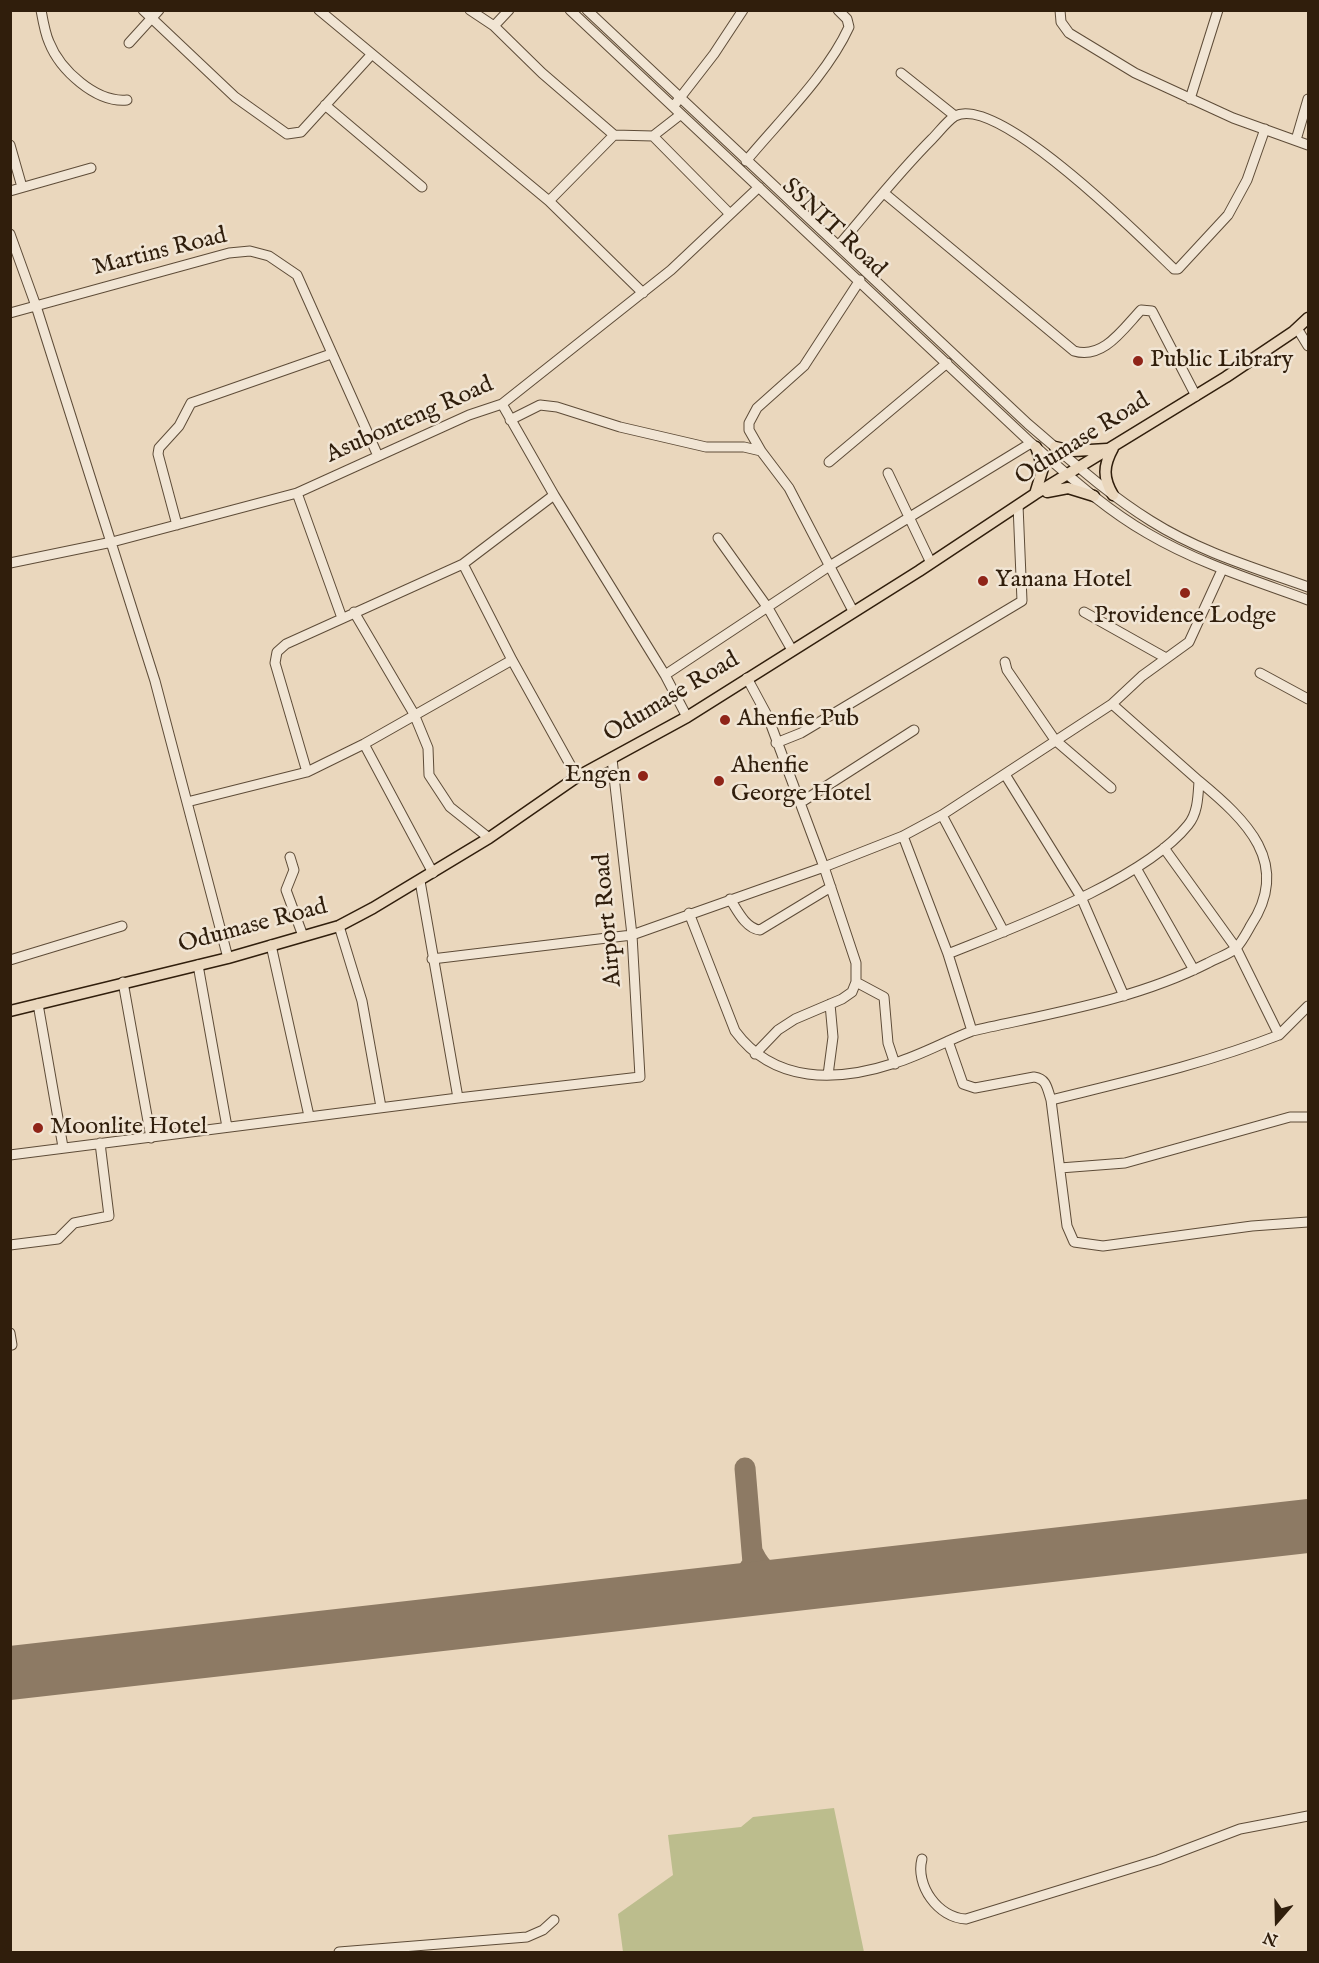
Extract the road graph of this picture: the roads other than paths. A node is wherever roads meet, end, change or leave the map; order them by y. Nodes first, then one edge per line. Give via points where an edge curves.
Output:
1 (41, 10) edge
2 (143, 10) edge
3 (159, 10) edge
4 (319, 10) edge
5 (470, 10) edge
6 (509, 10) edge
7 (570, 10) edge
8 (587, 10) edge
9 (743, 10) edge
10 (838, 10) edge
11 (1060, 10) edge
12 (1218, 10) edge
13 (152, 19) junction
14 (494, 26) junction
15 (129, 43) dead end
16 (372, 54) junction
17 (644, 65) junction
18 (636, 73) junction
19 (901, 73) dead end
20 (1190, 99) junction
21 (1308, 99) edge
22 (127, 100) dead end
23 (676, 103) junction
24 (325, 105) junction
25 (681, 115) junction
26 (955, 117) junction
27 (1266, 129) junction
28 (614, 135) junction
29 (653, 136) junction
30 (1296, 140) junction
31 (10, 145) edge
32 (1308, 145) edge
33 (746, 161) junction
34 (91, 168) dead end
35 (22, 187) junction
36 (422, 187) dead end
37 (759, 187) junction
38 (10, 191) edge
39 (884, 192) junction
40 (549, 201) junction
41 (730, 214) junction
42 (10, 234) edge
43 (838, 245) junction
44 (860, 280) junction
45 (644, 293) junction
46 (36, 306) junction
47 (10, 313) edge
48 (1308, 318) edge
49 (1297, 328) junction
50 (1308, 346) edge
51 (331, 354) junction
52 (947, 363) junction
53 (1196, 396) junction
54 (502, 404) junction
55 (510, 420) junction
56 (1034, 445) junction
57 (1055, 447) junction
58 (1112, 447) junction
59 (761, 451) junction
60 (378, 456) junction
61 (829, 462) dead end
62 (1080, 468) junction
63 (888, 472) dead end
64 (1069, 475) junction
65 (297, 494) junction
66 (1035, 494) junction
67 (554, 495) junction
68 (1113, 495) junction
69 (1094, 496) junction
70 (1018, 505) junction
71 (908, 517) junction
72 (177, 525) junction
73 (718, 538) dead end
74 (112, 542) junction
75 (10, 563) edge
76 (931, 563) junction
77 (464, 564) junction
78 (828, 567) junction
79 (1222, 570) junction
80 (1308, 587) edge
81 (1308, 600) edge
82 (768, 608) junction
83 (853, 611) junction
84 (354, 612) junction
85 (1084, 612) dead end
86 (342, 618) junction
87 (792, 650) junction
88 (1167, 658) junction
89 (512, 660) junction
90 (1005, 662) dead end
91 (1260, 673) dead end
92 (665, 675) junction
93 (747, 678) junction
94 (1308, 699) edge
95 (1112, 704) junction
96 (414, 714) junction
97 (687, 717) junction
98 (914, 730) dead end
99 (1055, 740) junction
100 (776, 743) junction
101 (364, 744) junction
102 (612, 759) junction
103 (307, 772) junction
104 (1006, 776) junction
105 (577, 777) junction
106 (1200, 781) junction
107 (1111, 788) dead end
108 (187, 802) junction
109 (800, 804) junction
110 (942, 815) junction
111 (903, 836) junction
112 (489, 838) junction
113 (1164, 848) junction
114 (290, 857) dead end
115 (824, 867) junction
116 (1136, 868) junction
117 (433, 873) junction
118 (420, 881) junction
119 (831, 887) junction
120 (1081, 897) junction
121 (730, 899) junction
122 (688, 913) junction
123 (122, 926) dead end
124 (339, 926) junction
125 (1004, 932) junction
126 (632, 934) junction
127 (303, 936) junction
128 (271, 945) junction
129 (1236, 948) junction
130 (948, 954) junction
131 (228, 958) junction
132 (432, 958) junction
133 (10, 960) edge
134 (198, 965) junction
135 (1194, 970) junction
136 (123, 982) junction
137 (856, 982) junction
138 (1124, 996) junction
139 (38, 1004) junction
140 (830, 1004) junction
141 (1308, 1006) edge
142 (10, 1011) edge
143 (972, 1031) junction
144 (1279, 1035) junction
145 (948, 1041) junction
146 (755, 1054) junction
147 (895, 1064) junction
148 (828, 1075) junction
149 (458, 1098) junction
150 (1051, 1100) junction
151 (381, 1107) junction
152 (309, 1116) junction
153 (1308, 1117) edge
154 (227, 1127) junction
155 (151, 1138) junction
156 (100, 1143) junction
157 (63, 1147) junction
158 (10, 1155) edge
159 (1060, 1168) junction
160 (1308, 1222) edge
161 (10, 1245) edge
162 (10, 1333) edge
163 (12, 1345) dead end
164 (1308, 1816) edge
165 (922, 1859) dead end
166 (554, 1920) dead end
167 (349, 1952) edge
168 (339, 1953) edge

1 - 22 street via 49,43 67,70 103,97
2 - 13 street
3 - 13 street
4 - 16 street
5 - 14 street
6 - 14 street
7 - 18 street, SSNIT Road
8 - 17 street, SSNIT Road
9 - 23 street
10 - 33 street via 849,27 844,39
11 - 20 street via 1061,22 1070,33 1135,73
12 - 20 street
13 - 15 street
13 - 24 street via 235,97 287,134 301,132
14 - 28 street
16 - 24 street
16 - 40 street
17 - 18 street
17 - 23 street, SSNIT Road
18 - 23 street, SSNIT Road
19 - 26 street
20 - 27 street
21 - 30 street
23 - 25 street, SSNIT Road
23 - 33 street, SSNIT Road
24 - 36 street
25 - 29 street
25 - 37 street, SSNIT Road
26 - 27 street via 970,113 987,117 1027,139 1125,221 1174,269 1227,214 1247,180
26 - 39 street
27 - 30 street
28 - 29 street
28 - 40 street
29 - 41 street
30 - 32 street
31 - 35 street
33 - 43 street, SSNIT Road
34 - 35 street
35 - 38 street
37 - 41 street, Asubonteng Road
37 - 44 street, SSNIT Road
39 - 43 street
39 - 53 street via 1074,351 1086,354 1100,350 1141,310 1152,311
40 - 45 street
41 - 45 street, Asubonteng Road
42 - 46 street
43 - 57 street, SSNIT Road
44 - 52 street, SSNIT Road
44 - 59 street via 804,366 752,416 749,430
45 - 54 street, Asubonteng Road
46 - 47 street, Martins Road
46 - 51 street, Martins Road via 229,253 250,251 269,256 297,275
46 - 74 street
48 - 49 main road, Odumase Road
49 - 50 street
49 - 53 main road, Odumase Road
51 - 60 street, Martins Road
51 - 72 street via 191,403 158,454
52 - 56 street, SSNIT Road
52 - 61 street
53 - 58 main road, Odumase Road
54 - 55 street
54 - 60 street, Asubonteng Road via 468,415
55 - 59 street via 540,405 557,407 706,447
55 - 67 street
56 - 64 street, SSNIT Road
56 - 66 main road via 1043,468
56 - 71 street
57 - 58 main road via 1073,451
57 - 62 street, SSNIT Road
58 - 62 main road, Odumase Road
58 - 68 main road via 1104,470
59 - 78 street via 789,488
60 - 65 street, Asubonteng Road
62 - 64 main road, Odumase Road
62 - 68 street, SSNIT Road
63 - 71 street
64 - 66 main road, Odumase Road
64 - 69 street, SSNIT Road
65 - 72 street, Asubonteng Road
65 - 86 street
66 - 69 main road via 1068,488
66 - 70 main road, Odumase Road
67 - 77 street
67 - 92 street
68 - 80 street, SSNIT Road via 1152,522 1206,550
69 - 79 street, SSNIT Road via 1146,533
70 - 76 main road, Odumase Road
70 - 100 street via 1023,596 1019,604 801,734
71 - 76 street
71 - 78 street
72 - 74 street, Asubonteng Road
73 - 82 street
74 - 75 street, Asubonteng Road
74 - 108 street via 156,681
76 - 83 main road, Odumase Road
77 - 84 street
77 - 89 street
78 - 82 street
78 - 83 street via 843,587
79 - 81 street, SSNIT Road
79 - 88 street via 1189,642
82 - 87 street
82 - 92 street
83 - 87 main road, Odumase Road
84 - 86 street
84 - 96 street
85 - 88 street
86 - 103 street via 277,652 275,663
87 - 93 main road, Odumase Road
88 - 95 street
89 - 96 street
89 - 105 street
90 - 99 street
91 - 94 street
92 - 97 street
93 - 97 main road, Odumase Road
93 - 100 street via 761,701
95 - 99 street
95 - 106 street
96 - 101 street
96 - 112 street via 428,748 429,775 450,807
97 - 102 main road, Odumase Road
98 - 109 street
99 - 104 street
99 - 107 street
100 - 109 street
101 - 103 street
101 - 117 street
102 - 105 main road, Odumase Road
102 - 126 street, Airport Road
103 - 108 street
104 - 110 street
104 - 120 street
105 - 112 main road, Odumase Road
106 - 113 street via 1194,815
106 - 129 street via 1237,812 1265,857 1268,870 1266,898
108 - 131 street
109 - 115 street
110 - 111 street
110 - 125 street
111 - 115 street
111 - 130 street
112 - 117 main road, Odumase Road
113 - 116 street
113 - 129 street
114 - 127 street via 294,870 286,890
115 - 119 street
115 - 121 street
116 - 120 street
116 - 135 street
117 - 118 main road, Odumase Road
118 - 124 main road, Odumase Road
118 - 132 street
119 - 121 street via 760,930 752,928
119 - 137 street via 856,963
120 - 125 street
120 - 138 street
121 - 122 street
122 - 126 street
122 - 146 street via 735,1031
123 - 133 street
124 - 127 main road, Odumase Road
124 - 151 street via 362,1001
125 - 130 street
126 - 132 street
126 - 149 street, Airport Road via 640,1077
127 - 128 main road, Odumase Road
128 - 131 main road, Odumase Road
128 - 152 street
129 - 135 street
129 - 144 street
130 - 143 street
131 - 134 main road, Odumase Road
132 - 149 street
134 - 136 main road, Odumase Road
134 - 154 street
135 - 138 street
136 - 139 main road, Odumase Road
136 - 155 street
137 - 140 street via 852,992
137 - 147 street via 884,998 888,1043
138 - 143 street
139 - 142 main road, Odumase Road
139 - 157 street
140 - 146 street via 807,1012 778,1030
140 - 148 street via 833,1037
141 - 144 street
143 - 145 street
144 - 150 street via 1231,1054
145 - 147 street
145 - 150 street via 963,1084 975,1088 1040,1078 1046,1083
146 - 148 street via 786,1070
147 - 148 street
149 - 151 street
150 - 159 street
151 - 152 street
152 - 154 street
153 - 159 street via 1290,1117 1125,1163
154 - 155 street
155 - 156 street
156 - 157 street
156 - 161 street via 109,1216 74,1222 58,1239
157 - 158 street
159 - 160 street via 1067,1226 1074,1242 1083,1244 1103,1246
162 - 163 street
164 - 165 street via 1240,1829 1158,1860 966,1919 952,1916 928,1895 919,1873
166 - 167 street via 527,1937
167 - 168 street

